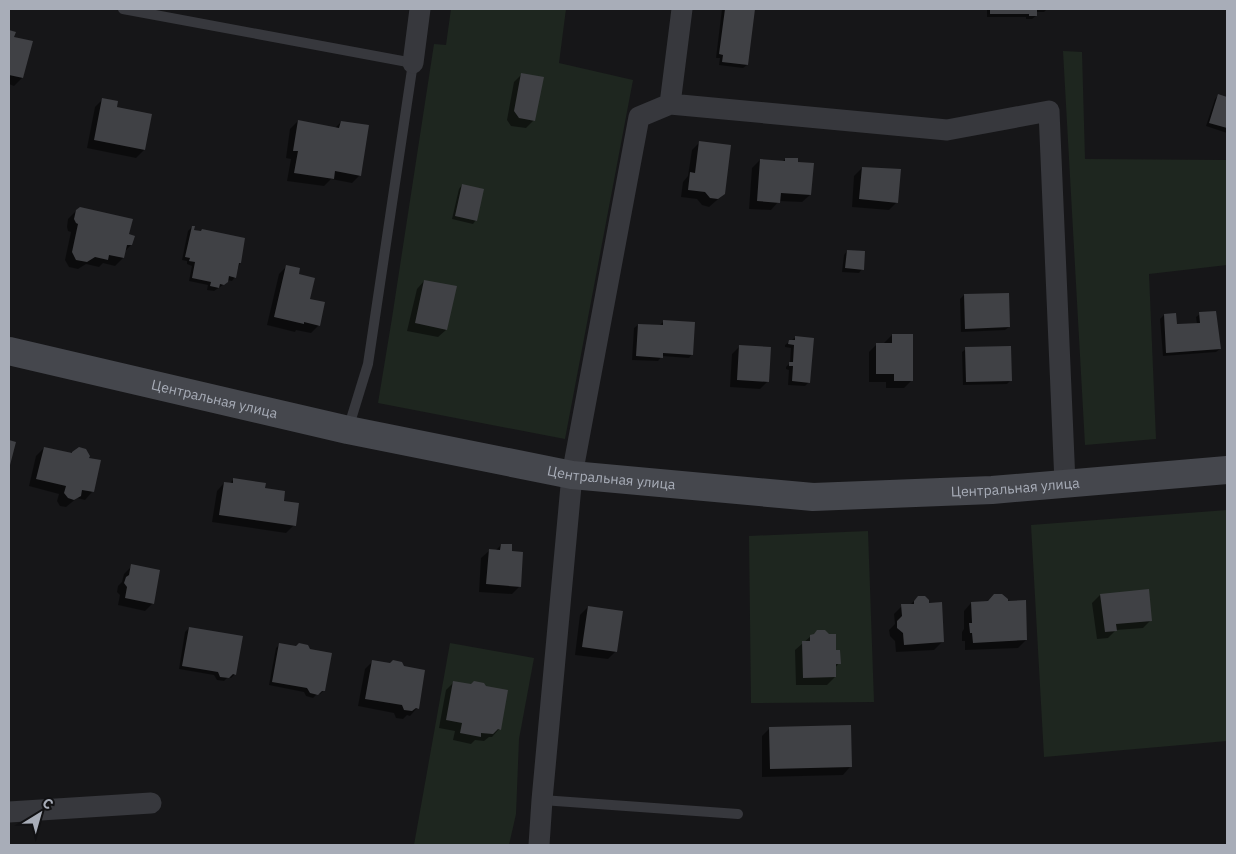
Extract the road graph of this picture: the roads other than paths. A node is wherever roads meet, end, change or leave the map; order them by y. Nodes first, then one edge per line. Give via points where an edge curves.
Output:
1 (123, 9) edge
2 (420, 9) edge
3 (682, 9) edge
4 (413, 64) junction
5 (670, 104) junction
6 (9, 351) edge
7 (348, 430) junction
8 (1227, 470) edge
9 (572, 476) junction
10 (1065, 483) junction
11 (542, 800) junction
12 (151, 803) dead end
13 (9, 812) edge
14 (738, 814) dead end
15 (539, 845) edge

1 - 4 lane
2 - 4 street
3 - 5 street
4 - 7 lane via 368,364
5 - 9 street via 639,117
5 - 10 street via 947,130 1049,112
6 - 7 main road, Центральная улица
7 - 9 main road, Центральная улица
8 - 10 main road, Центральная улица
9 - 10 main road, Центральная улица via 813,497 992,490
9 - 11 street
11 - 14 lane
11 - 15 street
12 - 13 street

